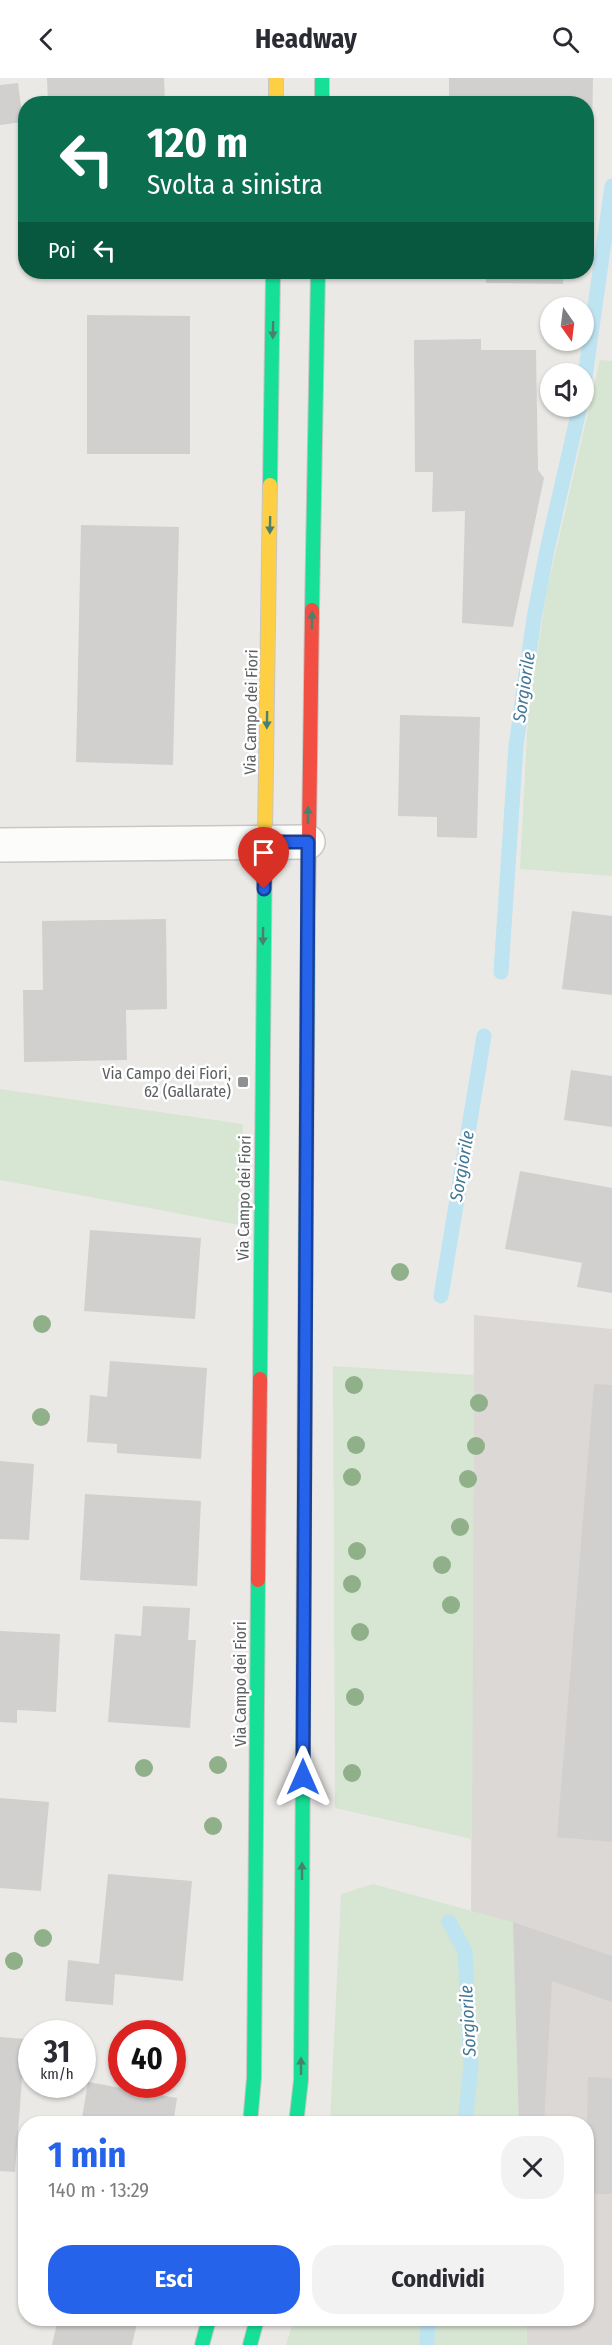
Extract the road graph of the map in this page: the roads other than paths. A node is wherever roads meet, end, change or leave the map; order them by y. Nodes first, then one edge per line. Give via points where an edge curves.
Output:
1 (276, 78) edge
2 (322, 78) edge
3 (276, 96) edge
4 (322, 96) edge
5 (273, 279) edge
6 (318, 279) edge
7 (265, 842) junction
8 (308, 842) junction
9 (0, 845) edge
10 (251, 2116) edge
11 (297, 2116) edge
12 (207, 2326) edge
13 (255, 2326) edge
14 (202, 2345) edge
15 (250, 2345) edge

1 - 3 street
2 - 4 street
5 -> 7 street, Via Campo dei Fiori
8 -> 6 street
7 - 8 street
7 - 9 street
7 -> 10 street, Via Campo dei Fiori
11 -> 8 street via 301,2068
12 - 14 street
13 - 15 street

